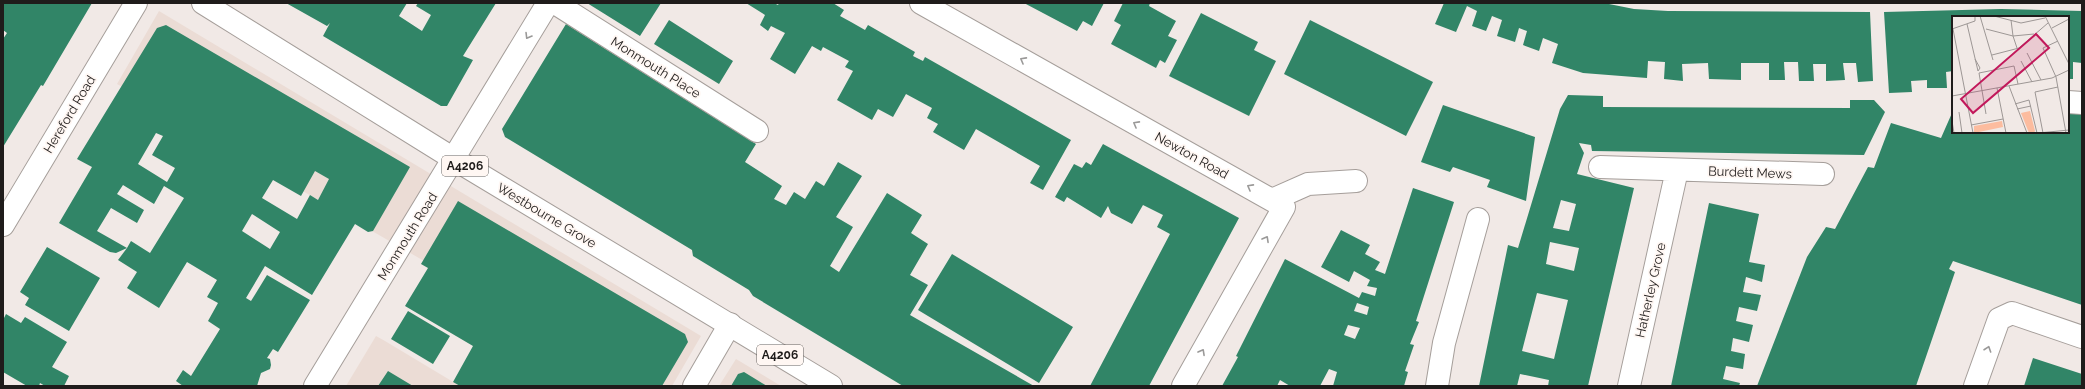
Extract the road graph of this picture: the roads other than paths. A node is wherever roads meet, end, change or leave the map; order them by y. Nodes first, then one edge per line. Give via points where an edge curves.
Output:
1 (136, 3) edge
2 (203, 3) edge
3 (548, 3) edge
4 (555, 3) edge
5 (921, 3) edge
6 (2069, 102) edge
7 (2082, 102) edge
8 (757, 131) dead end
9 (454, 159) junction
10 (1600, 167) dead end
11 (1677, 170) junction
12 (1823, 174) dead end
13 (1356, 181) dead end
14 (1272, 200) junction
15 (1478, 219) dead end
16 (3, 225) edge
17 (730, 324) junction
18 (2082, 337) edge
19 (315, 386) edge
20 (694, 386) edge
21 (831, 386) edge
22 (1183, 386) edge
23 (1437, 386) edge
24 (1629, 386) edge
25 (1975, 386) edge

1 - 16 street, Hereford Road
2 - 9 street, Westbourne Grove / A4206
3 -> 9 street, Monmouth Road
4 - 8 street, Monmouth Place
14 -> 5 street, Newton Road
6 - 7 street
9 - 17 street, Westbourne Grove / A4206
9 - 19 street, Monmouth Road
10 - 11 street, Burdett Mews
11 - 12 street, Burdett Mews
11 - 24 street, Hatherley Grove
13 - 14 street via 1308,184
22 -> 14 street, Newton Road via 1284,206
15 - 23 street via 1444,343
17 - 20 street
17 - 21 street, Westbourne Grove / A4206
25 -> 18 street via 1999,319 2006,315 2012,313

